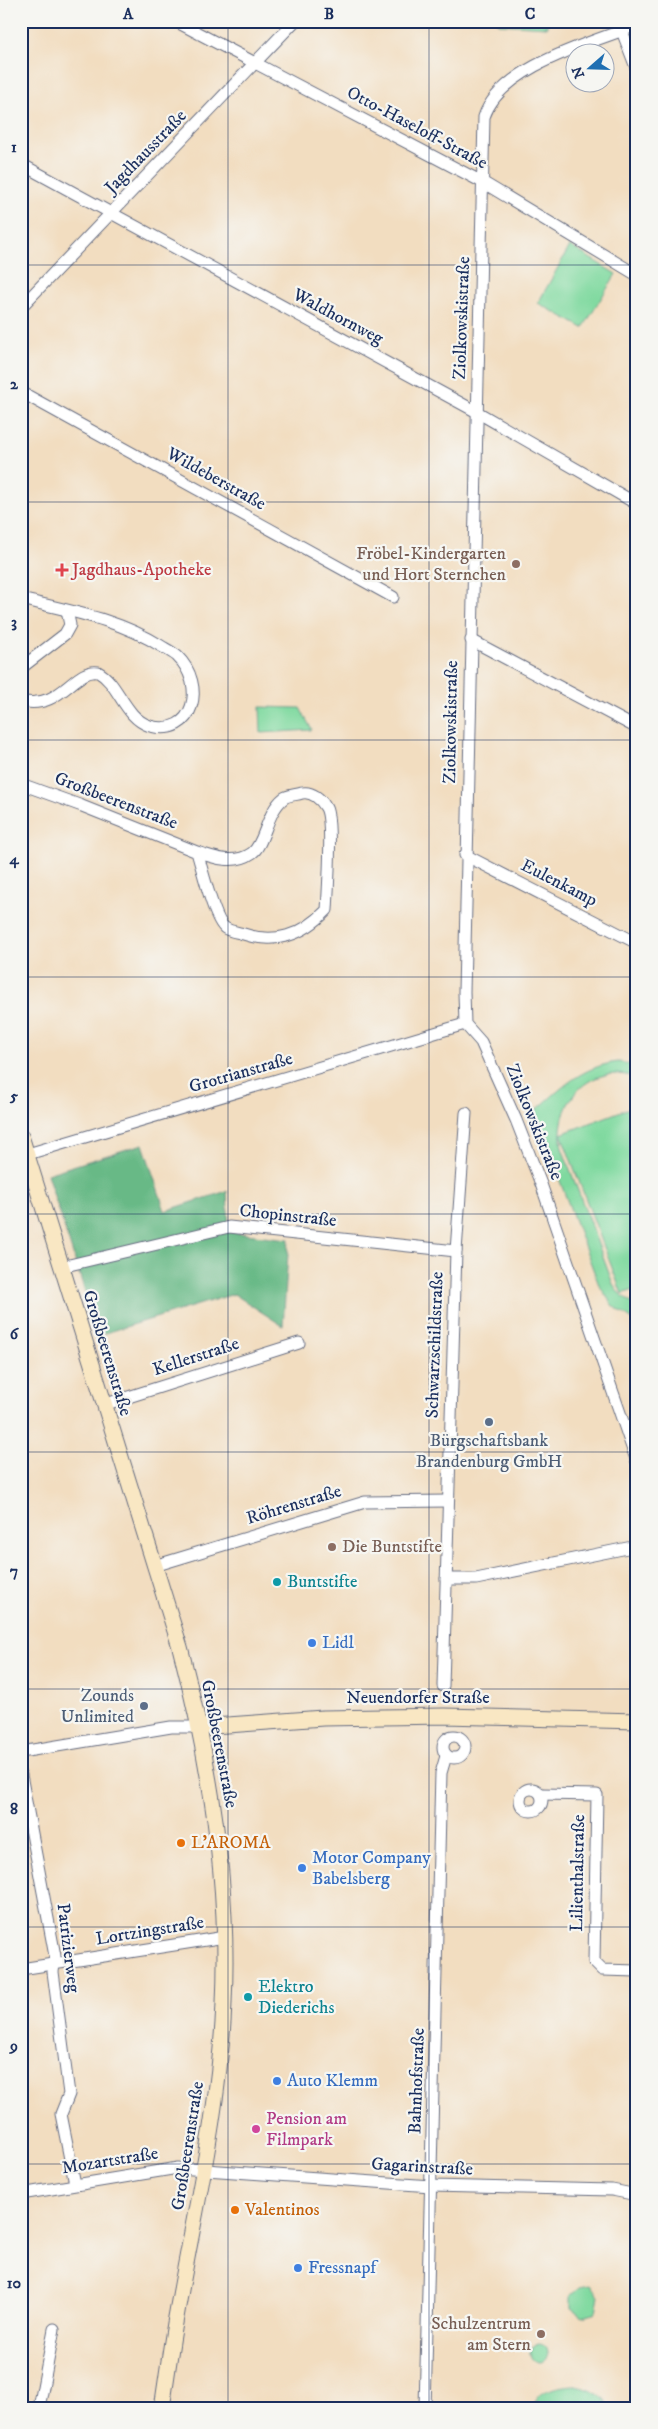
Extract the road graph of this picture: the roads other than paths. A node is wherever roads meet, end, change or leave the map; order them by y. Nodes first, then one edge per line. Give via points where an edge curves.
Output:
1 (175, 21) edge
2 (295, 21) edge
3 (637, 26) edge
4 (622, 31) junction
5 (256, 63) junction
6 (637, 70) edge
7 (21, 164) edge
8 (484, 183) junction
9 (111, 214) junction
10 (637, 275) edge
11 (21, 307) edge
12 (21, 392) edge
13 (477, 412) junction
14 (637, 504) edge
15 (393, 597) dead end
16 (21, 599) edge
17 (67, 611) junction
18 (471, 640) junction
19 (21, 668) edge
20 (21, 701) edge
21 (635, 724) edge
22 (21, 784) edge
23 (197, 852) junction
24 (465, 855) junction
25 (637, 943) edge
26 (465, 1024) junction
27 (466, 1113) dead end
28 (21, 1136) edge
29 (24, 1156) edge
30 (456, 1251) junction
31 (61, 1267) junction
32 (298, 1343) dead end
33 (103, 1405) junction
34 (637, 1462) edge
35 (448, 1501) junction
36 (637, 1546) edge
37 (154, 1566) junction
38 (446, 1579) junction
39 (443, 1686) dead end
40 (637, 1721) edge
41 (200, 1727) junction
42 (21, 1752) edge
43 (446, 1756) dead end
44 (21, 1775) edge
45 (541, 1794) dead end
46 (225, 1937) junction
47 (54, 1964) junction
48 (21, 1969) edge
49 (637, 1971) edge
50 (205, 2169) junction
51 (75, 2184) junction
52 (431, 2186) junction
53 (21, 2194) edge
54 (637, 2195) edge
55 (54, 2329) dead end
56 (39, 2408) edge
57 (162, 2408) edge
58 (425, 2408) edge

1 - 5 street, Otto-Haseloff-Straße
2 - 5 street, Jagdhausstraße
3 - 4 street, Ziolkowskistraße
4 - 6 street
4 - 8 street, Ziolkowskistraße via 542,63 496,94 484,117
5 - 8 street, Otto-Haseloff-Straße
5 - 9 street, Jagdhausstraße
7 - 9 street, Waldhornweg
8 - 10 street, Otto-Haseloff-Straße
8 - 13 street, Ziolkowskistraße
9 - 11 street, Jagdhausstraße
9 - 13 street, Waldhornweg
12 - 15 street, Wildeberstraße
13 - 14 street, Waldhornweg
13 - 18 street, Ziolkowskistraße
16 - 17 street
17 - 19 street via 70,624 65,634
17 - 20 street via 121,625 177,656 193,681 194,698 190,710 174,725 150,726 137,720 101,674 94,671 44,702
18 - 21 street
18 - 24 street, Ziolkowskistraße
22 - 23 street, Großbeerenstraße
23 - 23 street, Großbeerenstraße via 217,918 225,928 254,938 273,939 312,925 327,910 327,809 319,798 307,792 285,797 272,810 253,852 242,858 220,860
24 - 25 street, Eulenkamp
24 - 26 street, Ziolkowskistraße
26 - 29 street, Grotrianstraße
26 - 34 street, Ziolkowskistraße via 481,1042 516,1120
27 - 30 street, Schwarzschildstraße
28 - 29 street, Großbeerenstraße
29 - 31 street, Großbeerenstraße
30 - 31 street, Chopinstraße via 229,1227
30 - 35 street, Schwarzschildstraße
31 - 33 street, Großbeerenstraße
32 - 33 street, Kellerstraße
33 - 37 street, Großbeerenstraße
35 - 37 street, Röhrenstraße via 365,1502
35 - 38 street, Schwarzschildstraße
36 - 38 street via 476,1579
37 - 41 street, Großbeerenstraße via 180,1647
38 - 39 street, Schwarzschildstraße
40 - 41 street, Neuendorfer Straße via 444,1716 323,1718
41 - 42 street via 171,1727
41 - 46 street, Großbeerenstraße via 212,1803
43 - 52 street, Bahnhofstraße via 441,1773
44 - 47 street, Patrizierweg
45 - 49 street, Lilienthalstraße via 597,1795 594,1962 602,1970
46 - 47 street, Lortzingstraße
46 - 50 street, Großbeerenstraße via 221,2044
47 - 48 street, Lortzingstraße
47 - 51 street, Patrizierweg via 69,2094 61,2114
50 - 51 street, Mozartstraße via 178,2168
50 - 52 street, Gagarinstraße
50 - 57 street, Großbeerenstraße
51 - 53 street, Mozartstraße
52 - 54 street, Gagarinstraße via 612,2190
52 - 58 street, Bahnhofstraße
55 - 56 street

